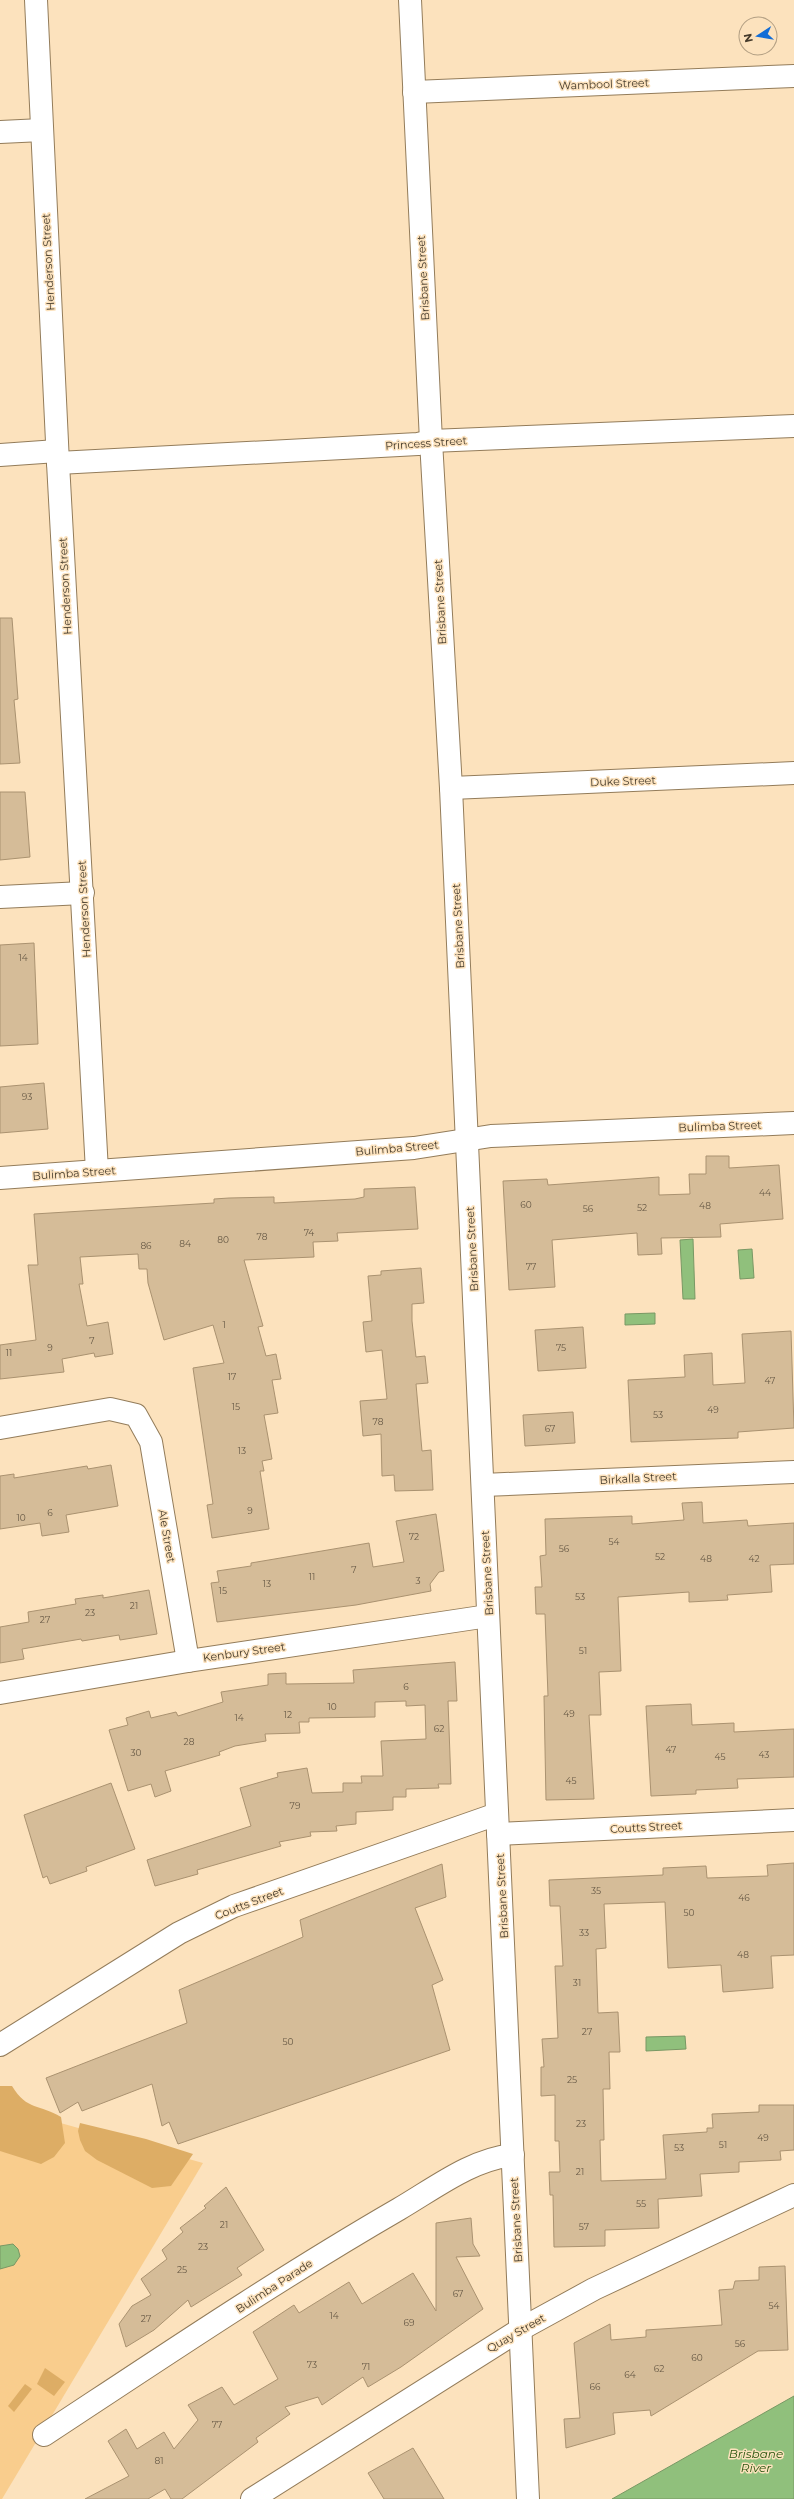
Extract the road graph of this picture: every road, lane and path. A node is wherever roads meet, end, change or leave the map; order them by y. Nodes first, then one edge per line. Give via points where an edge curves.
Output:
1 (36, 0) edge
2 (410, 0) edge
3 (794, 76) edge
4 (414, 92) junction
5 (42, 130) junction
6 (0, 132) edge
7 (794, 426) edge
8 (431, 441) junction
9 (0, 455) edge
10 (57, 457) junction
11 (794, 773) edge
12 (451, 788) junction
13 (83, 893) junction
14 (0, 897) edge
15 (794, 1123) edge
16 (466, 1141) junction
17 (97, 1171) junction
18 (0, 1178) edge
19 (0, 1428) edge
20 (794, 1472) edge
21 (483, 1485) junction
22 (488, 1616) junction
23 (188, 1661) junction
24 (0, 1693) edge
25 (794, 1820) edge
26 (498, 1824) junction
27 (0, 2045) edge
28 (513, 2156) junction
29 (794, 2195) edge
30 (521, 2329) junction
31 (44, 2435) dead end
32 (252, 2499) edge
33 (528, 2499) edge

1 - 5 street, Henderson Street
2 - 4 street, Brisbane Street
3 - 4 street, Wambool Street
4 - 8 street, Brisbane Street
5 - 6 street
5 - 10 street, Henderson Street
7 - 8 street, Princess Street
8 - 10 street, Princess Street via 418,444
8 - 12 street, Brisbane Street
9 - 10 street, Princess Street
10 - 13 street, Henderson Street
11 - 12 street, Duke Street
12 - 16 street, Brisbane Street
13 - 14 street
13 - 17 street, Henderson Street
15 - 16 street, Bulimba Street via 534,1133 491,1136
16 - 17 street, Bulimba Street via 414,1148
16 - 21 street, Brisbane Street
17 - 18 street, Bulimba Street
19 - 23 street, Ale Street via 110,1409 136,1415 151,1442
20 - 21 street, Birkalla Street
21 - 22 street, Brisbane Street
22 - 23 street, Kenbury Street
22 - 26 street, Brisbane Street
23 - 24 street, Kenbury Street
25 - 26 street, Coutts Street
26 - 27 street, Coutts Street via 234,1906 180,1933
26 - 28 street, Brisbane Street
28 - 30 street, Brisbane Street
28 - 31 street, Bulimba Parade via 476,2164 362,2230
29 - 30 street, Quay Street via 594,2289
30 - 32 street, Quay Street
30 - 33 street, Brisbane Street

